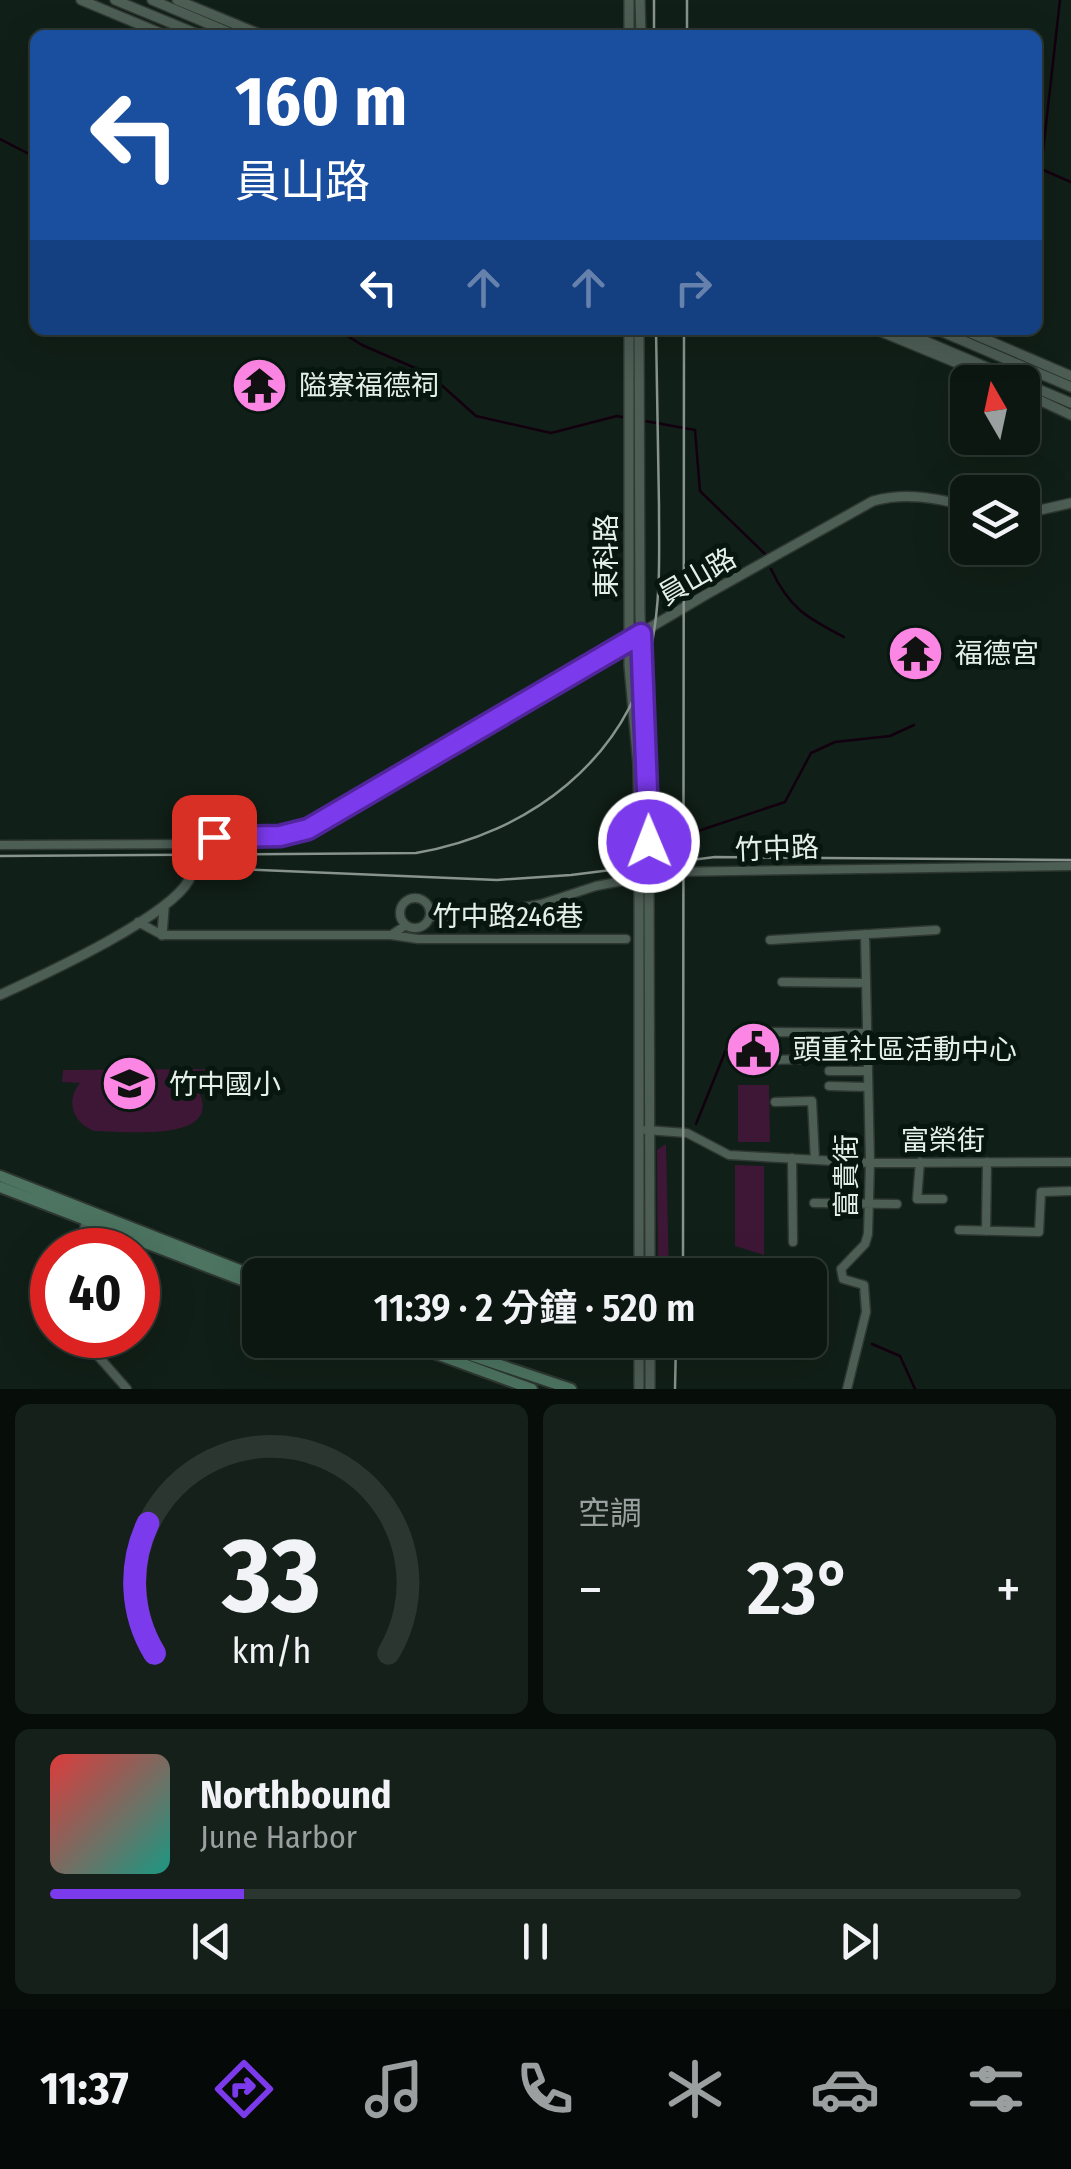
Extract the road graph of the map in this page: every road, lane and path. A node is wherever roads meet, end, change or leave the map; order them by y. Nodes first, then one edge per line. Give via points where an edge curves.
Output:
1 (81, 0) edge
2 (115, 0) edge
3 (152, 0) edge
4 (177, 0) edge
5 (629, 0) edge
6 (640, 0) edge
7 (153, 30) edge
8 (188, 30) edge
9 (223, 30) edge
10 (250, 30) edge
11 (630, 30) edge
12 (641, 30) edge
13 (629, 335) edge
14 (638, 335) edge
15 (890, 335) edge
16 (910, 335) edge
17 (950, 335) edge
18 (976, 335) edge
19 (968, 365) edge
20 (975, 365) edge
21 (1071, 376) edge
22 (633, 379) junction
23 (1071, 387) edge
24 (1040, 391) edge
25 (1040, 400) edge
26 (1071, 402) edge
27 (1071, 415) edge
28 (634, 435) junction
29 (950, 503) edge
30 (1071, 503) edge
31 (1040, 510) edge
32 (641, 634) junction
33 (629, 642) junction
34 (188, 844) junction
35 (0, 845) edge
36 (1071, 866) edge
37 (644, 886) tunnel mouth
38 (165, 906) junction
39 (430, 917) junction
40 (138, 922) junction
41 (406, 925) junction
42 (936, 930) dead end
43 (865, 934) junction
44 (162, 935) junction
45 (391, 935) junction
46 (626, 939) dead end
47 (770, 940) dead end
48 (782, 982) dead end
49 (866, 982) junction
50 (0, 994) edge
51 (865, 1032) junction
52 (807, 1060) dead end
53 (829, 1071) dead end
54 (867, 1071) junction
55 (829, 1086) dead end
56 (867, 1087) junction
57 (775, 1102) dead end
58 (645, 1130) junction
59 (792, 1158) junction
60 (815, 1160) junction
61 (870, 1162) junction
62 (920, 1162) junction
63 (987, 1162) junction
64 (1071, 1162) edge
65 (0, 1176) edge
66 (0, 1187) edge
67 (1071, 1191) edge
68 (943, 1199) dead end
69 (868, 1202) junction
70 (814, 1203) dead end
71 (896, 1204) dead end
72 (86, 1217) junction
73 (84, 1228) edge
74 (959, 1230) dead end
75 (986, 1231) junction
76 (793, 1242) dead end
77 (641, 1258) edge
78 (649, 1258) edge
79 (242, 1272) edge
80 (242, 1280) edge
81 (100, 1358) edge
82 (449, 1358) edge
83 (466, 1358) edge
84 (639, 1358) edge
85 (650, 1358) edge
86 (529, 1386) edge
87 (127, 1389) edge
88 (571, 1389) edge
89 (639, 1389) edge
90 (650, 1389) edge
91 (847, 1389) edge

1 - 7 street
2 - 8 street
3 - 9 street
4 - 10 street
5 - 11 street
6 - 12 street
13 - 22 street, 東科路
14 - 22 street, 東科路
15 - 19 street
16 - 20 street
17 - 23 street
18 - 21 street
22 - 28 street, 東科路
24 - 26 street
25 - 27 street
28 - 32 street, 東科路
28 - 33 street, 東科路
29 - 32 street, 員山路 via 913,496 873,501
30 - 31 street
32 - 33 street, 員山路
32 - 33 street, 東科路 via 644,842
33 - 34 street, 員山路 via 308,829
34 - 35 street
34 - 38 street via 189,880
36 - 39 street, 竹中路 via 670,872 541,904
37 - 58 street
38 - 40 street
38 - 44 street
39 - 41 street via 420,928
39 - 41 street via 428,903 410,899 400,909
40 - 44 street
40 - 50 street
41 - 45 street
42 - 43 street
43 - 47 street
43 - 49 street, 富貴街
44 - 45 street
45 - 46 street, 竹中路246巷
48 - 49 street
49 - 51 street, 富貴街
51 - 52 street via 772,1032 772,1060
51 - 54 street, 富貴街
53 - 54 street
54 - 56 street, 富貴街
55 - 56 street
56 - 61 street, 富貴街
57 - 60 street via 812,1101
58 - 59 street, 富榮街 via 688,1134 729,1155
58 - 77 street
58 - 78 street
59 - 60 street, 富榮街
59 - 76 street
60 - 61 street, 富榮街
61 - 62 street, 富榮街
61 - 69 street, 富貴街
62 - 63 street, 富榮街
62 - 68 street via 917,1199
63 - 64 street, 富榮街
63 - 75 street
65 - 72 main road
66 - 72 main road
67 - 75 street via 1041,1192 1039,1232
69 - 70 street
69 - 71 street
69 - 91 street, 富貴街 via 866,1244 841,1269 843,1279 864,1285 866,1312
72 - 73 street
72 - 79 main road
72 - 80 main road
74 - 75 street
81 - 87 street
82 - 86 main road
83 - 86 main road
84 - 89 street
85 - 90 street
86 - 88 main road

